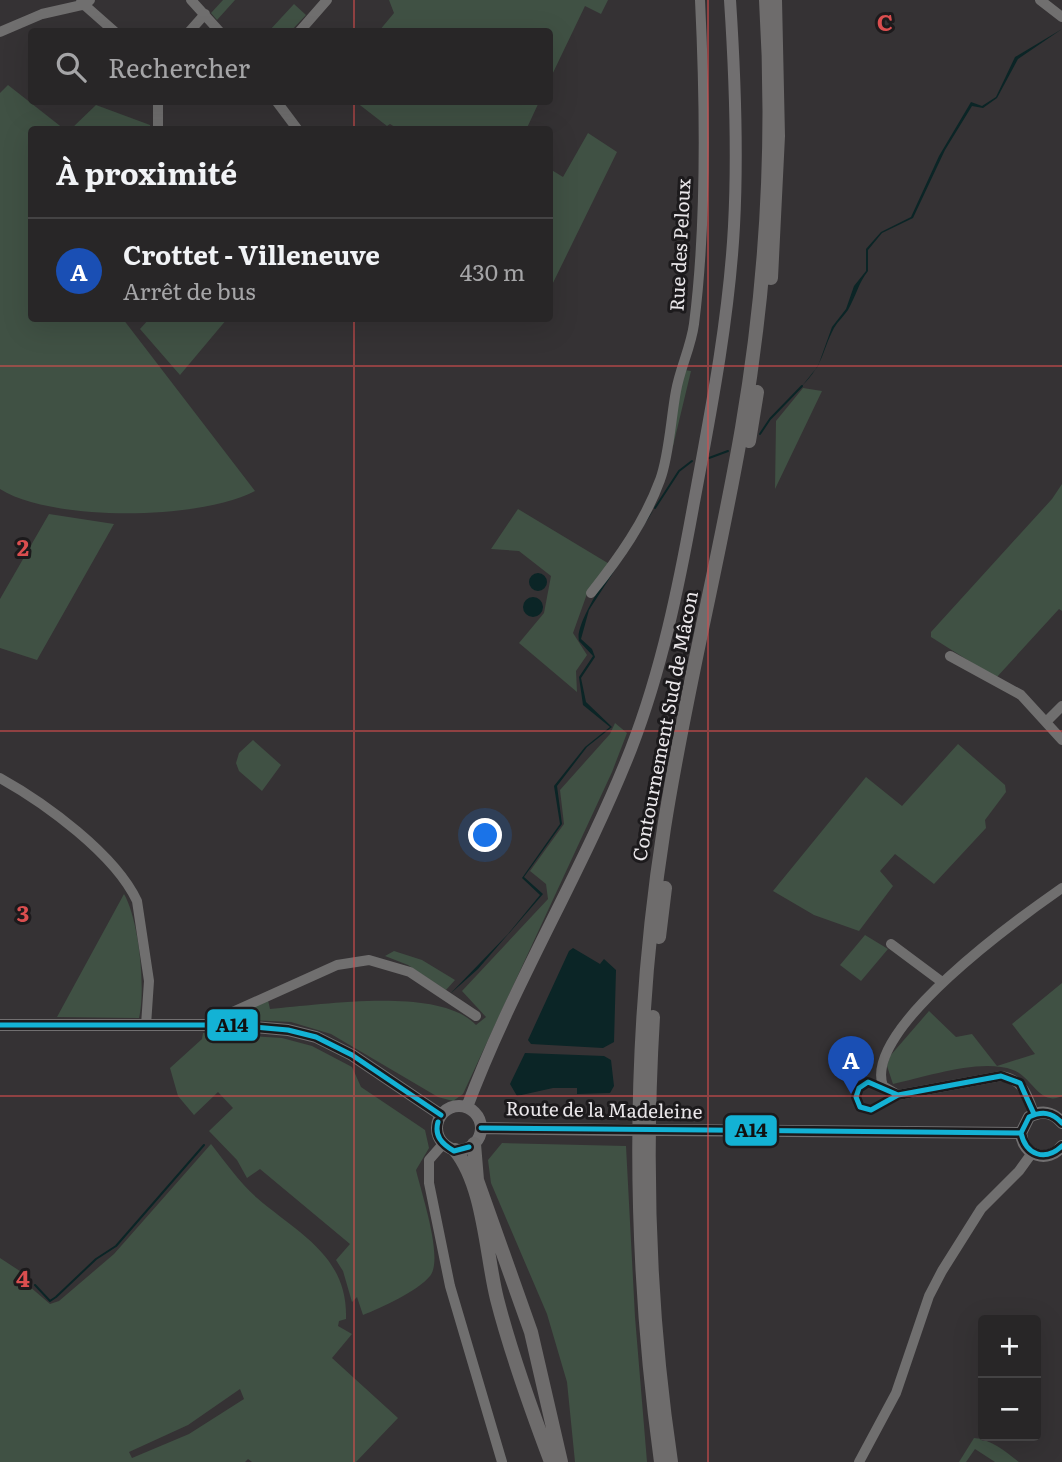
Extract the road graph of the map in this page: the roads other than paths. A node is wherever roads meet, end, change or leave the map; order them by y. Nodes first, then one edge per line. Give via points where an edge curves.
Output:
1 (191, 0) edge
2 (327, 0) edge
3 (700, 0) edge
4 (730, 0) edge
5 (766, 0) edge
6 (775, 0) edge
7 (1041, 0) edge
8 (85, 1) edge
9 (205, 14) junction
10 (1062, 17) edge
11 (111, 28) edge
12 (193, 28) edge
13 (217, 28) edge
14 (302, 28) edge
15 (0, 32) edge
16 (158, 105) edge
17 (279, 105) edge
18 (158, 126) edge
19 (295, 126) edge
20 (591, 593) dead end
21 (950, 656) dead end
22 (1062, 706) edge
23 (1047, 721) junction
24 (1062, 740) edge
25 (0, 778) edge
26 (1062, 888) edge
27 (891, 944) dead end
28 (942, 982) junction
29 (476, 1016) dead end
30 (206, 1024) junction
31 (0, 1025) edge
32 (146, 1026) junction
33 (467, 1107) junction
34 (1034, 1114) junction
35 (441, 1115) junction
36 (1061, 1120) edge
37 (481, 1128) junction
38 (1021, 1133) junction
39 (474, 1144) junction
40 (1062, 1146) edge
41 (449, 1147) junction
42 (1032, 1153) junction
43 (502, 1462) edge
44 (551, 1462) edge
45 (561, 1462) edge
46 (661, 1462) edge
47 (671, 1462) edge
48 (859, 1462) edge

1 - 9 street
2 - 14 street
3 - 20 street, Rue des Peloux via 704,75 699,272 693,328 651,503 620,556
4 - 33 main road via 736,138 730,268 708,429 668,632 611,797 505,1011
5 - 46 highway, Contournement Sud de Mâcon via 768,173 754,348 666,815 645,991 638,1128 640,1235
6 - 47 highway, Contournement Sud de Mâcon via 778,170 765,340 741,488 679,795 654,997 648,1133 650,1229 655,1324
7 - 10 street
8 - 11 street
8 - 15 street
9 - 12 street
9 - 13 street
16 - 18 street
17 - 19 street
21 - 23 street via 1021,695
22 - 23 street
23 - 24 street
25 - 32 street via 46,805 132,890 149,981
26 - 28 street
27 - 28 street
28 - 34 street via 881,1062 883,1086 898,1095 1010,1077 1020,1083
29 - 30 street via 410,972 369,960 337,965
30 - 32 main road
30 - 35 main road via 261,1026 316,1037 369,1065
31 - 32 main road
33 - 35 main road via 450,1108
33 - 37 main road via 477,1115
34 - 36 main road via 1048,1113
34 - 38 main road
35 - 41 main road via 437,1130
37 - 38 main road, Route de la Madeleine, bridge
37 - 39 main road
38 - 42 main road
39 - 41 main road
39 - 45 highway via 477,1180 531,1332
40 - 42 main road via 1046,1156
41 - 43 street via 429,1160 429,1183 450,1286
41 - 44 highway via 464,1160 471,1181 497,1300
42 - 48 street via 981,1209 942,1270 896,1393

